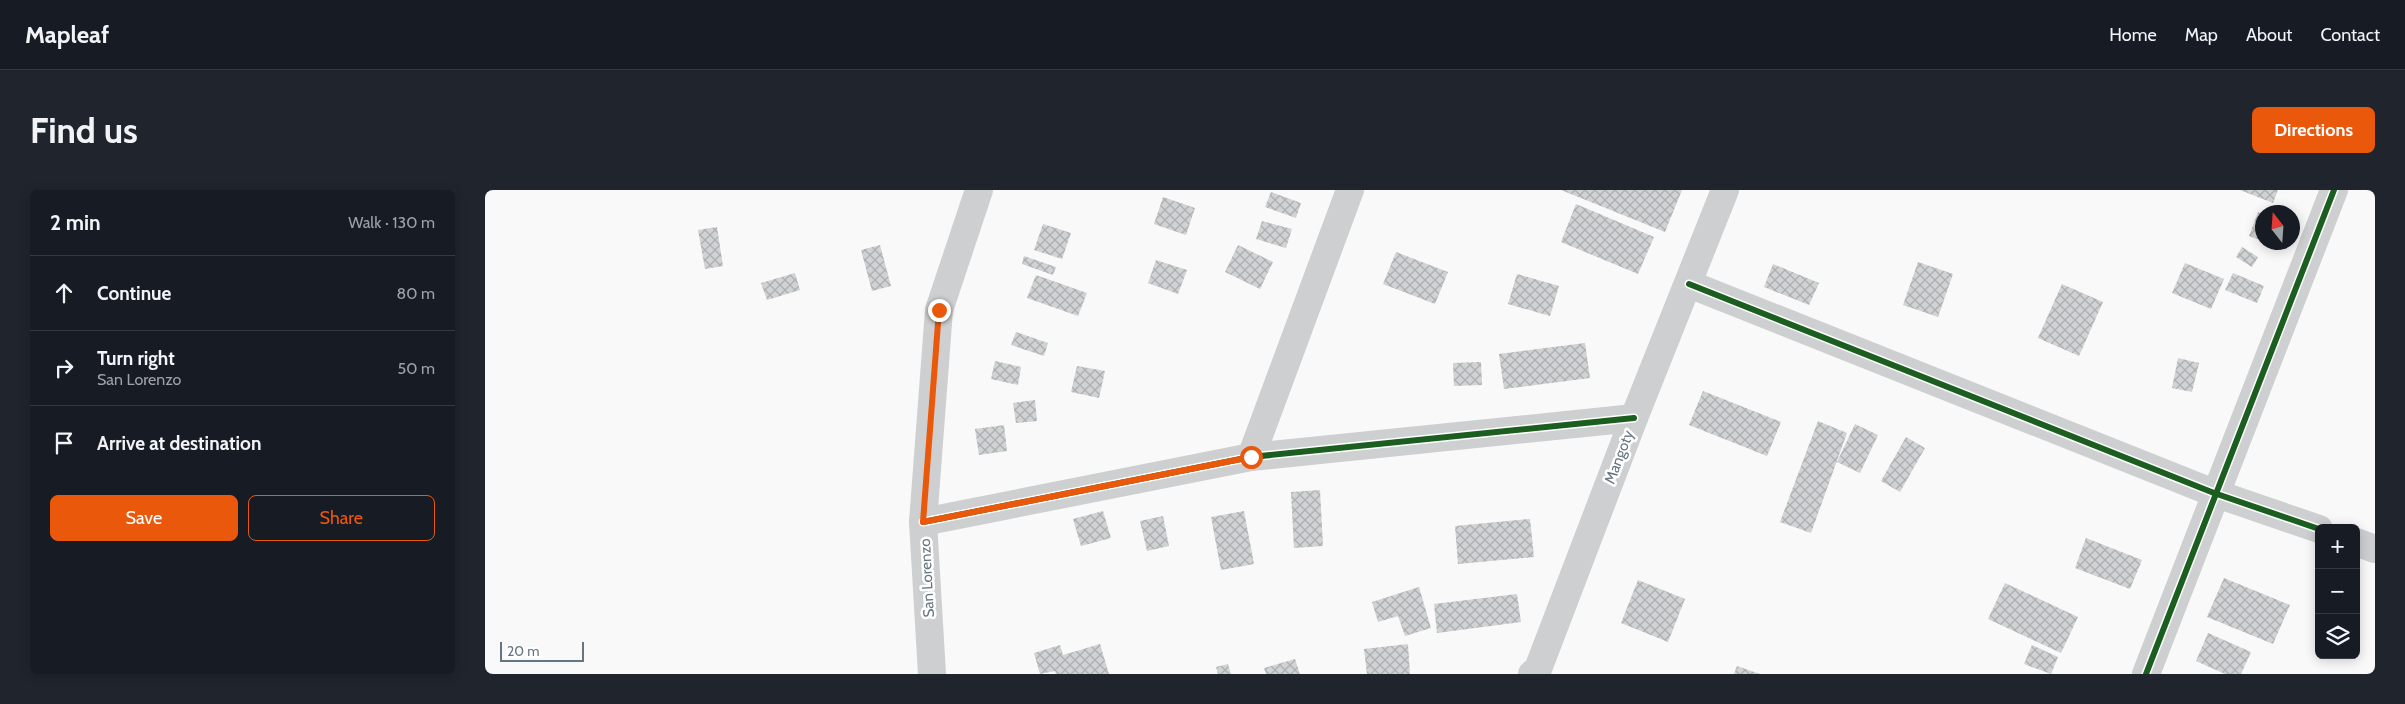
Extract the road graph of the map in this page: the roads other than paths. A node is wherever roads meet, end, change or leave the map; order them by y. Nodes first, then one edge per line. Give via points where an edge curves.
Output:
1 (979, 190) edge
2 (1350, 190) edge
3 (1725, 190) edge
4 (2334, 190) edge
5 (1689, 284) junction
6 (1634, 418) junction
7 (1251, 457) junction
8 (2214, 493) junction
9 (923, 522) junction
10 (2315, 528) edge
11 (2360, 543) edge
12 (2375, 549) edge
13 (1536, 672) edge
14 (932, 674) edge
15 (2145, 674) edge

1 - 9 street, San Lorenzo via 939,310
2 - 7 street
3 - 5 street, Mangoty
4 - 8 street
5 - 6 street, Mangoty
5 - 8 street
6 - 7 street
6 - 13 street, Mangoty
7 - 9 street
8 - 10 street
8 - 15 street
9 - 14 street, San Lorenzo
11 - 12 street

